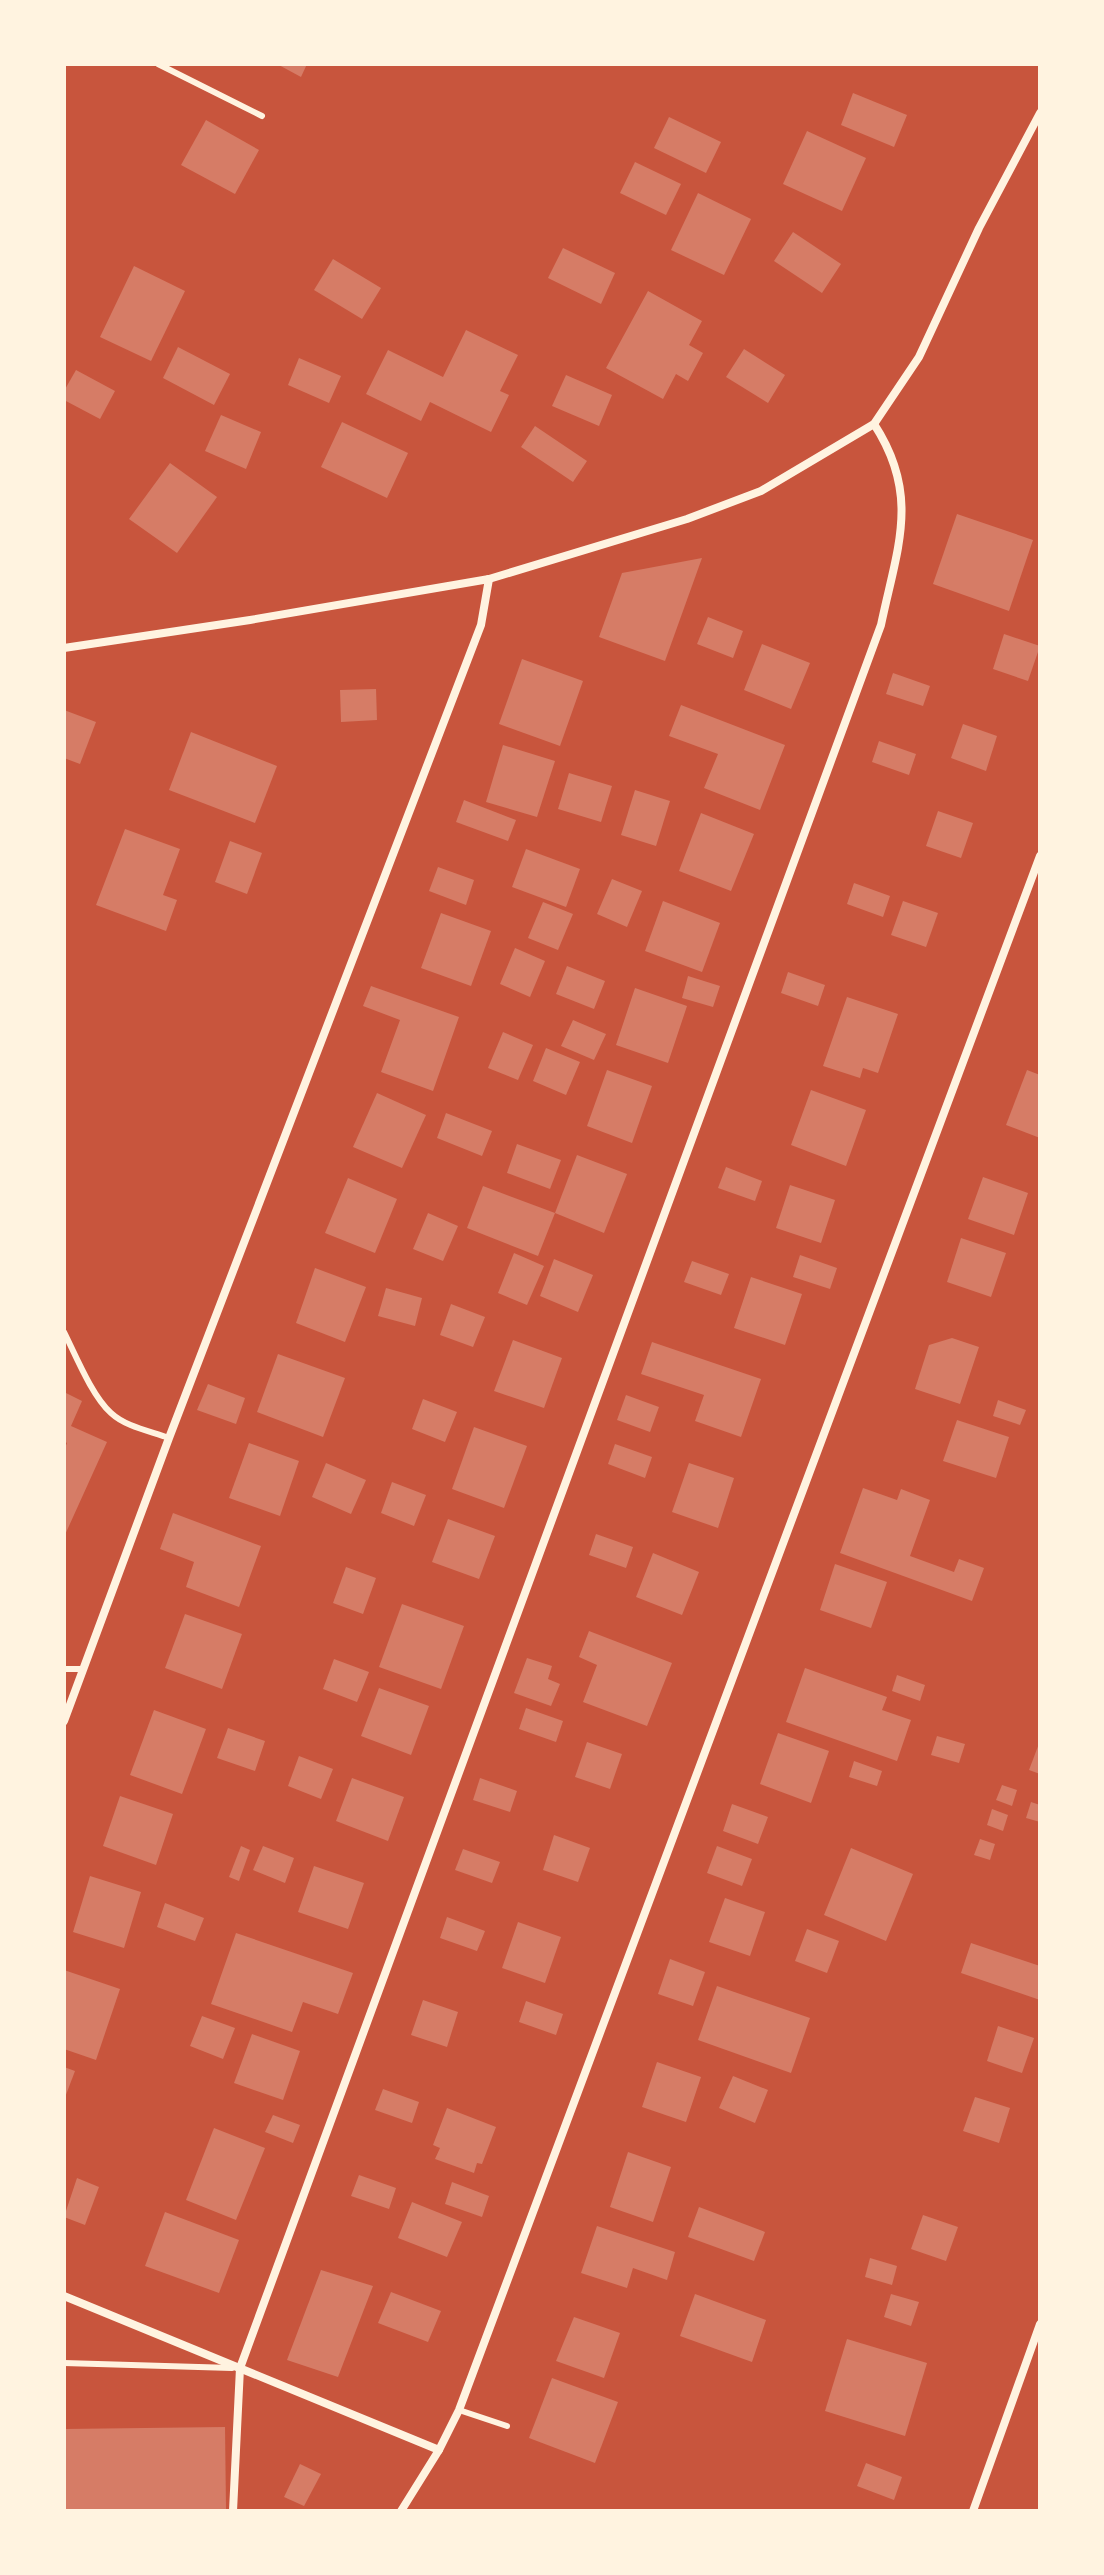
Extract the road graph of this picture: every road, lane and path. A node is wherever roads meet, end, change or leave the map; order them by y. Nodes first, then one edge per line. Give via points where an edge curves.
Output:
1 (158, 64) edge
2 (1040, 113) edge
3 (262, 116) dead end
4 (874, 424) junction
5 (489, 579) junction
6 (64, 648) edge
7 (1040, 856) edge
8 (64, 1332) edge
9 (169, 1438) junction
10 (64, 1669) edge
11 (83, 1669) junction
12 (64, 1721) edge
13 (64, 2296) edge
14 (1040, 2324) edge
15 (64, 2363) edge
16 (240, 2368) junction
17 (459, 2410) junction
18 (507, 2426) dead end
19 (439, 2450) junction
20 (233, 2511) edge
21 (401, 2511) edge
22 (973, 2511) edge

1 - 3 lane
2 - 4 street via 919,357
4 - 5 street via 761,491
4 - 16 street via 898,472 904,517 881,625
5 - 6 street
5 - 9 street via 481,625
7 - 17 street
8 - 9 lane via 110,1413
9 - 11 street
10 - 11 lane
11 - 12 street
13 - 16 street
14 - 22 street
15 - 16 lane
16 - 19 street
16 - 20 street
17 - 18 lane
17 - 19 street
19 - 21 street

